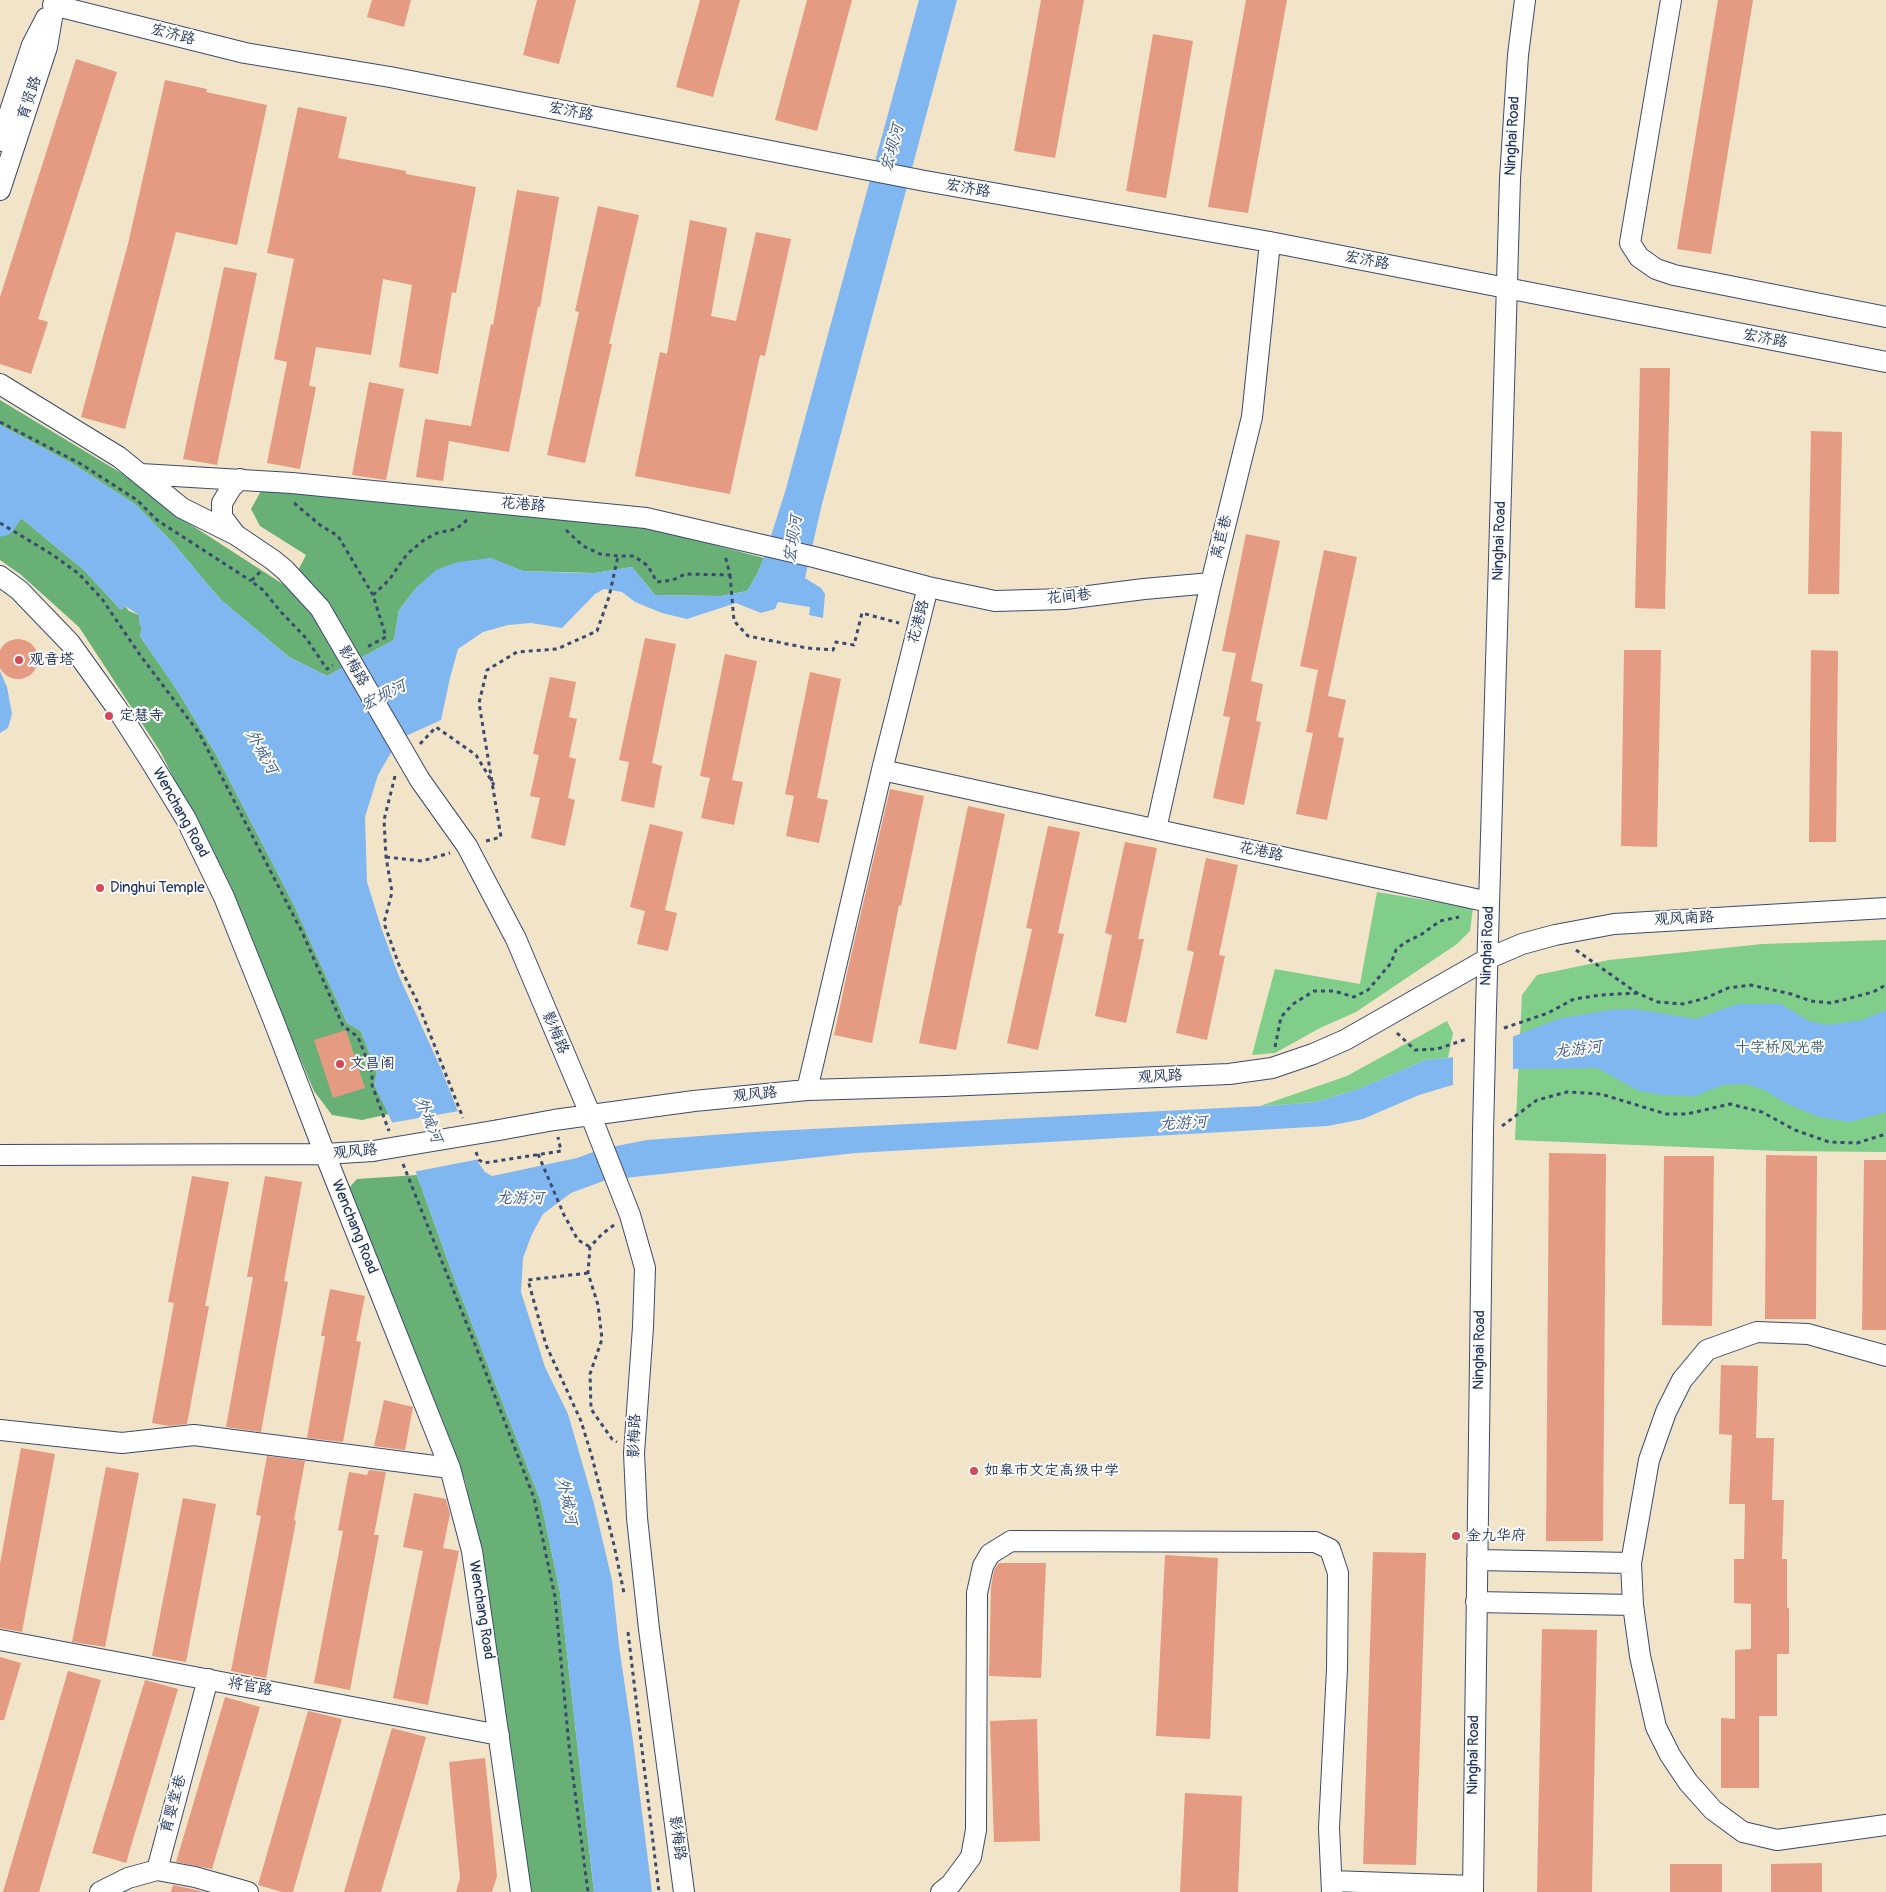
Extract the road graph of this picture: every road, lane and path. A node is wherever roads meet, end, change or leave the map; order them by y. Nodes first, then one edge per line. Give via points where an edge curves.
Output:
1 (1526, 0) edge
2 (1670, 0) edge
3 (54, 2) edge
4 (0, 141) edge
5 (0, 190) edge
6 (1270, 242) junction
7 (1508, 288) junction
8 (1886, 317) edge
9 (1886, 362) edge
10 (0, 384) edge
11 (0, 422) edge
12 (141, 474) junction
13 (240, 479) junction
14 (472, 501) junction
15 (546, 507) junction
16 (0, 523) edge
17 (236, 535) junction
18 (724, 555) dead end
19 (618, 556) junction
20 (730, 575) junction
21 (0, 576) edge
22 (251, 581) dead end
23 (1211, 583) junction
24 (928, 587) junction
25 (373, 595) dead end
26 (917, 628) junction
27 (416, 748) dead end
28 (882, 770) junction
29 (395, 774) dead end
30 (494, 785) junction
31 (1156, 829) junction
32 (468, 846) junction
33 (386, 857) junction
34 (1489, 908) junction
35 (1886, 908) edge
36 (1555, 935) junction
37 (1487, 958) junction
38 (1886, 985) edge
39 (1272, 1068) junction
40 (807, 1090) junction
41 (591, 1116) junction
42 (554, 1120) junction
43 (466, 1126) dead end
44 (1886, 1134) edge
45 (391, 1135) dead end
46 (1483, 1136) junction
47 (476, 1151) dead end
48 (325, 1154) junction
49 (538, 1154) junction
50 (0, 1155) edge
51 (403, 1162) dead end
52 (630, 1215) junction
53 (590, 1247) junction
54 (588, 1273) junction
55 (1886, 1356) edge
56 (0, 1430) edge
57 (634, 1453) junction
58 (450, 1468) junction
59 (1477, 1560) junction
60 (1632, 1563) junction
61 (624, 1596) dead end
62 (1476, 1602) junction
63 (1633, 1605) junction
64 (628, 1631) dead end
65 (0, 1640) edge
66 (208, 1679) junction
67 (499, 1735) junction
68 (1886, 1825) edge
69 (157, 1870) junction
70 (1332, 1886) edge
71 (1473, 1889) edge
72 (100, 1892) edge
73 (248, 1892) edge
74 (521, 1892) edge
75 (588, 1892) edge
76 (658, 1892) edge
77 (684, 1892) edge
78 (941, 1892) edge

1 - 7 street, Ninghai Road via 1518,55 1510,179
2 - 8 street via 1630,243 1639,257 1656,269 1674,275
3 - 4 street, 育贤路 via 32,45
3 - 5 street, 育贤路 via 47,47
3 - 6 street, 宏济路 via 245,52 925,181
6 - 7 street, 宏济路
6 - 23 street, 莴苣巷 via 1252,417
7 - 9 street, 宏济路
7 - 34 street, Ninghai Road
10 - 12 street, 影梅路
11 - 22 path via 81,464 137,500 157,520
12 - 13 street, 花港路
12 - 17 street, 影梅路 via 182,508
13 - 14 street, 花港路
13 - 17 street via 222,503 222,517
14 - 15 street, 花港路
14 - 25 path via 470,517 456,529 424,540 407,554 389,580
15 - 19 path via 583,546 600,554
15 - 24 street, 花港路 via 646,518
16 - 45 path via 79,574 102,599 199,733 303,934 343,1026 358,1037
17 - 32 street, 影梅路, bridge via 285,570 320,608 420,780
18 - 20 path
19 - 20 path via 634,556 648,566 657,582 685,574
19 - 30 path via 597,631 558,649 518,652 487,670 479,703
20 - 26 path via 734,621 748,636 833,650 836,642 854,646 862,613
21 - 48 street, Wenchang Road via 19,590 70,643 116,707 186,819 228,906
23 - 24 street, 花间巷 via 1065,599 996,601
23 - 31 street, 莴苣巷
24 - 26 street, 花港路
26 - 28 street, 花港路
27 - 30 path via 436,727 476,755
28 - 31 street, 花港路
28 - 40 street
29 - 33 path via 384,820
30 - 32 path via 501,836
31 - 34 street, 花港路
32 - 33 path via 422,861
32 - 41 street, 影梅路 via 516,939
33 - 43 path via 392,892 384,923
34 - 37 street, Ninghai Road
34 - 39 path via 1440,922 1404,943 1368,990 1354,996 1334,991 1314,992 1293,1004 1281,1017
35 - 36 street, 观风南路 via 1614,924
36 - 37 street, 观风南路
36 - 38 path via 1638,993 1658,1002 1683,1004 1728,988 1751,985 1811,1002 1831,1003 1873,992
37 - 39 street, 观风路 via 1345,1040
37 - 46 street, Ninghai Road, bridge
39 - 40 street, 观风路 via 1219,1074
40 - 41 street, 观风路 via 694,1101
41 - 42 street, 观风路
41 - 52 street, 影梅路
42 - 48 street, 观风路, bridge via 373,1151
42 - 49 path via 561,1150
44 - 46 path via 1856,1144 1829,1142 1795,1130 1762,1112 1730,1104 1687,1114 1666,1114 1601,1094 1567,1092 1537,1100
46 - 59 street, Ninghai Road
47 - 49 path via 484,1163
48 - 50 street, 观风路
48 - 58 street, Wenchang Road
49 - 53 path via 564,1215 578,1240
51 - 75 path via 534,1498 555,1596 569,1746
52 - 53 path via 602,1234
52 - 57 street, 影梅路 via 645,1268
53 - 54 path
54 - 57 path via 598,1306 602,1340 590,1374 591,1409 612,1439
54 - 61 path via 528,1280 546,1345 581,1421 592,1456
55 - 60 street via 1808,1334 1757,1332 1707,1350 1682,1380 1663,1420 1649,1460
56 - 58 street via 122,1443 194,1435
57 - 77 street, 影梅路 via 637,1518 649,1629
58 - 67 street, Wenchang Road via 472,1550
59 - 60 street
59 - 62 street, Ninghai Road
60 - 63 street
62 - 63 street
62 - 71 street, Ninghai Road
63 - 68 street via 1640,1656 1656,1727 1688,1782 1713,1810 1743,1832 1777,1840
64 - 76 path
65 - 66 street, 将官路
66 - 67 street, 将官路
66 - 69 street, 育婴堂巷
67 - 74 street, Wenchang Road
69 - 72 street via 128,1878
69 - 73 street
70 - 71 street
70 - 78 street via 1329,1828 1338,1573 1330,1549 1315,1542 1011,1541 990,1554 983,1566 977,1593 976,1830 971,1857

